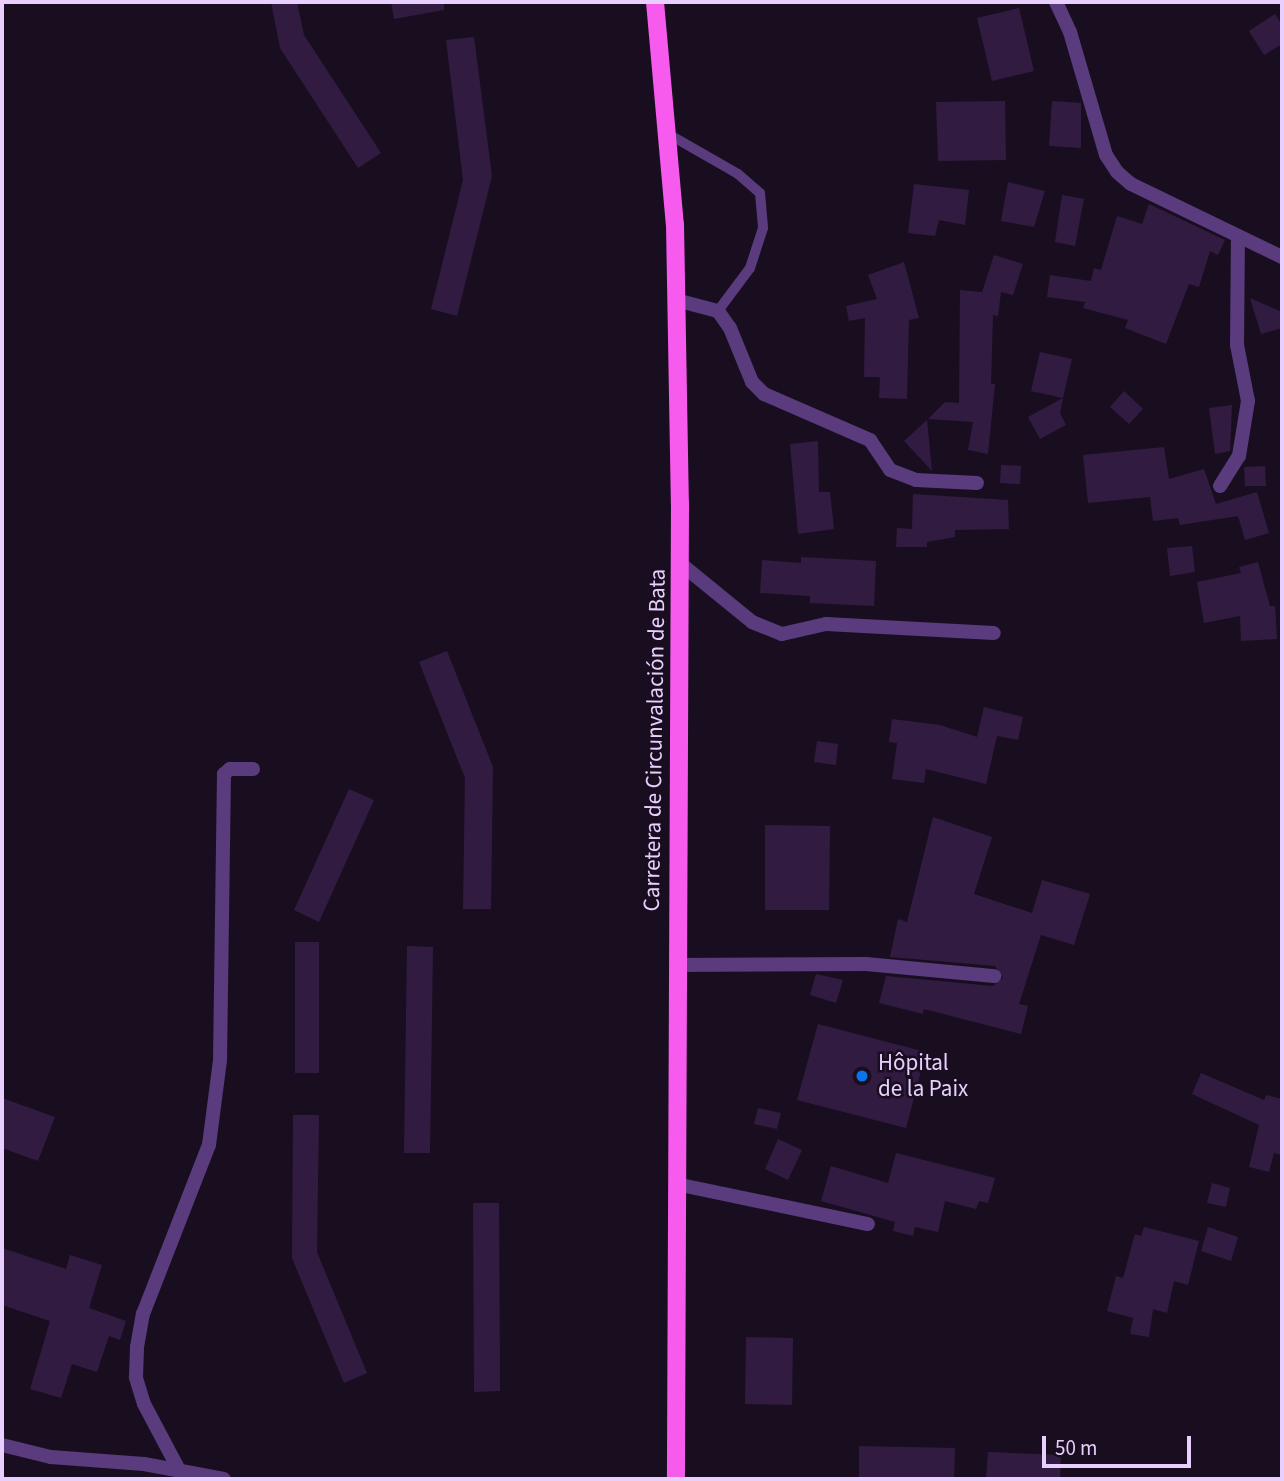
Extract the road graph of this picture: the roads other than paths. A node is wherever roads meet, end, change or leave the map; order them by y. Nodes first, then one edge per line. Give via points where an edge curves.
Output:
1 (655, 2) edge
2 (1056, 2) edge
3 (670, 135) junction
4 (1238, 236) junction
5 (1282, 257) edge
6 (676, 300) junction
7 (718, 311) junction
8 (977, 483) dead end
9 (1220, 486) dead end
10 (681, 564) junction
11 (994, 633) dead end
12 (253, 769) dead end
13 (677, 965) junction
14 (994, 976) dead end
15 (676, 1184) junction
16 (868, 1224) dead end
17 (2, 1445) edge
18 (179, 1470) junction
19 (224, 1479) edge
20 (676, 1479) edge

1 - 3 main road, Carretera de Circunvalación de Bata
2 - 4 street via 1070,32 1106,155 1117,172 1131,184
3 - 6 main road, Carretera de Circunvalación de Bata
3 - 7 lane via 738,174 760,193 763,228 750,268
4 - 5 street
4 - 9 street via 1237,345 1248,401 1239,456
6 - 7 street
6 - 10 main road, Carretera de Circunvalación de Bata
7 - 8 street via 730,328 752,383 764,394 870,440 890,470 916,480
10 - 11 street via 752,622 782,634 826,624
10 - 13 main road, Carretera de Circunvalación de Bata
12 - 18 street via 230,769 224,774 219,1060 209,1145 143,1314 137,1347 136,1377 144,1404
13 - 14 street via 866,964
13 - 15 main road, Carretera de Circunvalación de Bata
15 - 16 street
15 - 20 main road, Carretera de Circunvalación de Bata
17 - 18 street via 51,1457
18 - 19 street

